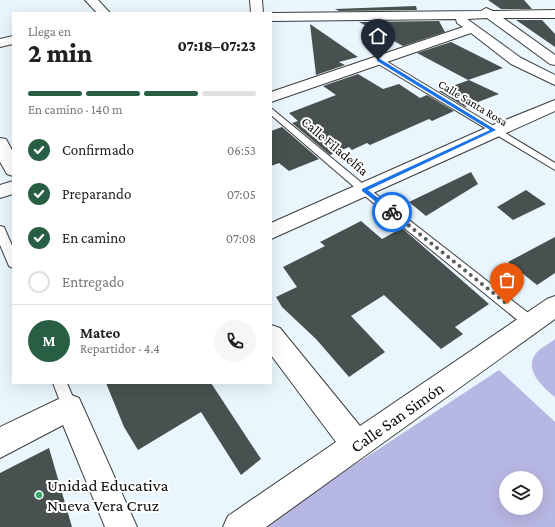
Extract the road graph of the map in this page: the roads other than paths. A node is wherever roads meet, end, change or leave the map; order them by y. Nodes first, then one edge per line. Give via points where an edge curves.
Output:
1 (91, 0) edge
2 (256, 0) edge
3 (445, 5) dead end
4 (476, 5) dead end
5 (103, 12) edge
6 (257, 12) edge
7 (454, 14) junction
8 (555, 14) edge
9 (489, 15) junction
10 (272, 17) edge
11 (471, 28) junction
12 (12, 40) edge
13 (0, 43) edge
14 (378, 60) junction
15 (555, 61) edge
16 (555, 81) edge
17 (272, 97) edge
18 (555, 105) edge
19 (272, 112) edge
20 (494, 130) junction
21 (0, 142) edge
22 (555, 167) edge
23 (12, 168) edge
24 (12, 187) edge
25 (364, 190) junction
26 (0, 192) edge
27 (0, 230) edge
28 (272, 232) edge
29 (12, 260) edge
30 (555, 306) edge
31 (530, 324) junction
32 (272, 337) edge
33 (65, 395) edge
34 (0, 443) edge
35 (357, 445) junction
36 (121, 527) edge
37 (239, 527) edge

1 - 5 street
2 - 6 street
3 - 7 street
4 - 9 street
7 - 9 street
7 - 10 street
7 - 11 street
8 - 9 street
9 - 15 street
11 - 14 street
11 - 16 street via 516,61
12 - 13 street
14 - 17 street
14 - 20 lane, Calle Santa Rosa
18 - 20 street
19 - 25 lane, Calle Filadelfia
20 - 22 lane, Calle Santa Rosa
20 - 25 street
21 - 23 street
24 - 26 street
25 - 28 street
25 - 31 lane, Calle Filadelfia
27 - 29 lane
30 - 31 street, Calle San Simón
31 - 35 street, Calle San Simón
32 - 35 street
33 - 34 street
33 - 36 street
35 - 37 street, Calle San Simón

